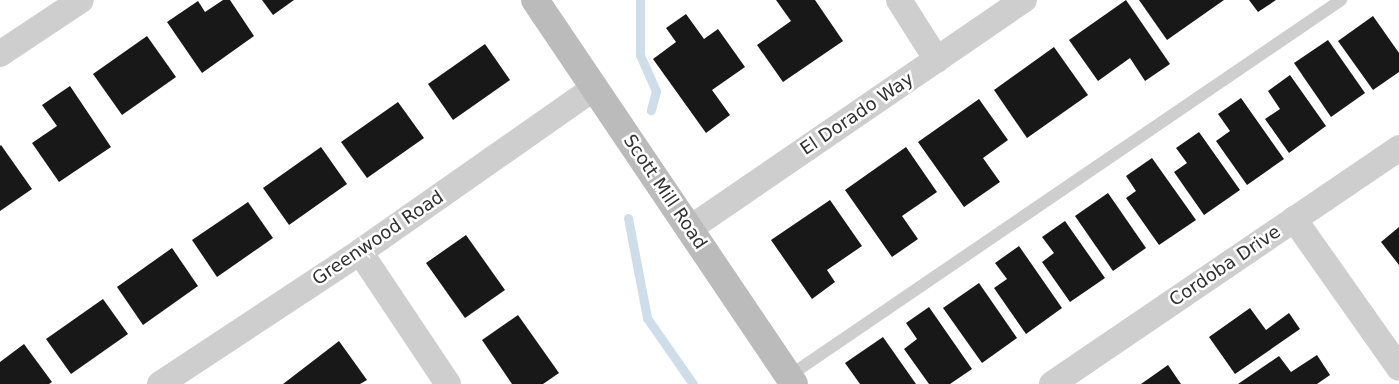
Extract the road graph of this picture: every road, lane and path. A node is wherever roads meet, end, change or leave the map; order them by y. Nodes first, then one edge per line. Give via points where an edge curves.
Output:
1 (81, 0) edge
2 (535, 0) edge
3 (899, 0) edge
4 (1024, 0) edge
5 (1341, 0) edge
6 (0, 54) edge
7 (937, 60) junction
8 (594, 88) junction
9 (1399, 148) edge
10 (1294, 219) junction
11 (690, 229) junction
12 (360, 252) junction
13 (1399, 368) edge
14 (792, 380) edge
15 (160, 384) edge
16 (448, 384) edge
17 (1052, 384) edge

1 - 6 street
2 - 8 street, Scott Mill Road
3 - 7 street
4 - 7 street, El Dorado Way
5 - 14 lane
7 - 11 street, El Dorado Way
8 - 11 street, Scott Mill Road
8 - 12 street, Greenwood Road
9 - 10 street, Cordoba Drive
10 - 13 street
10 - 17 street, Cordoba Drive
11 - 14 street, Scott Mill Road
12 - 15 street, Greenwood Road
12 - 16 street

